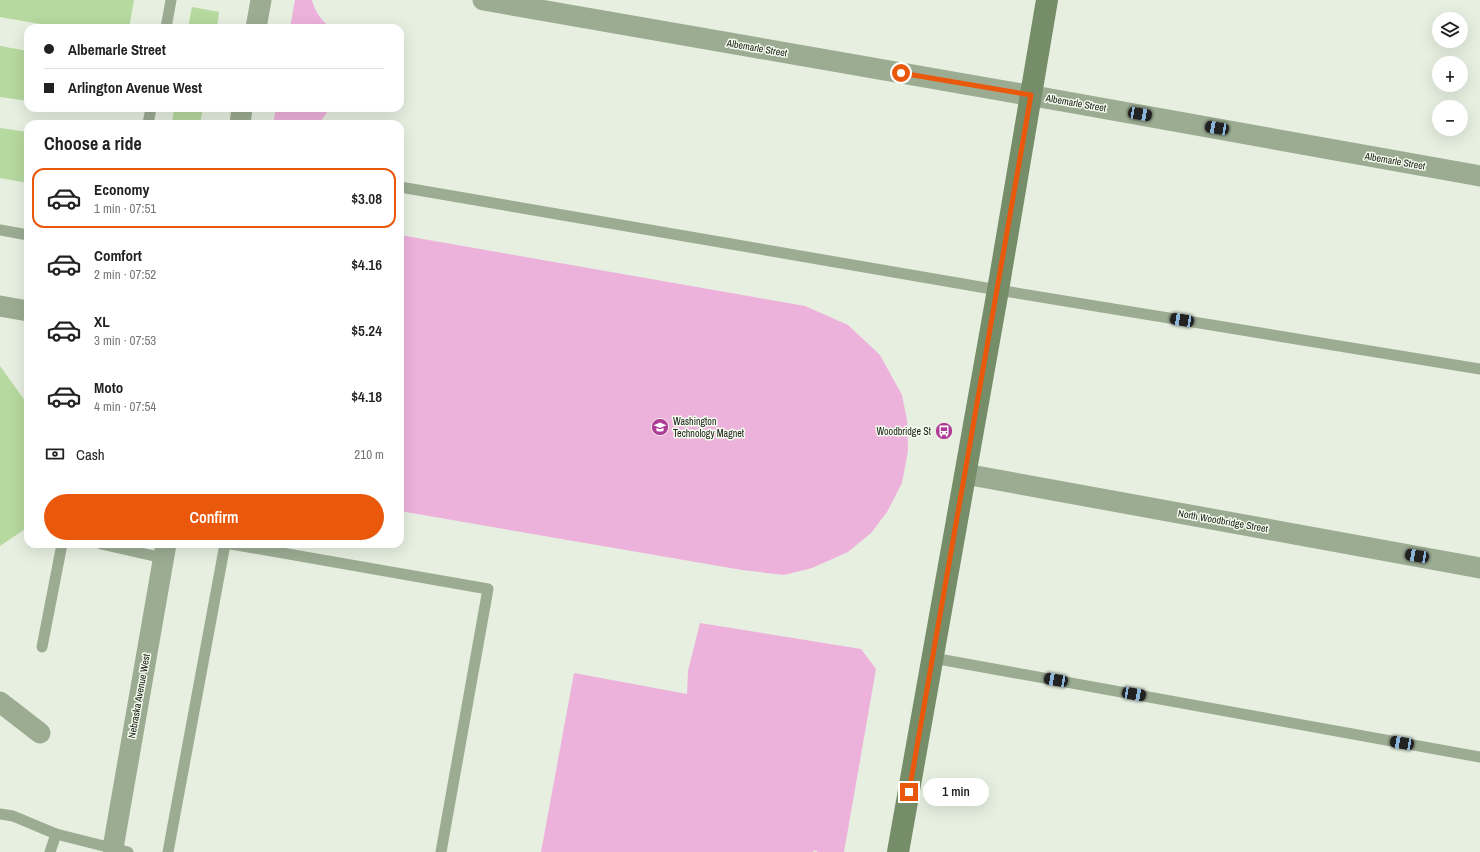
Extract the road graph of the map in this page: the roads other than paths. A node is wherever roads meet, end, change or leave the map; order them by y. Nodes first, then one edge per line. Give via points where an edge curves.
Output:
1 (171, 0) edge
2 (261, 0) edge
3 (483, 0) edge
4 (1047, 0) edge
5 (167, 24) edge
6 (257, 24) edge
7 (1031, 95) junction
8 (1480, 176) edge
9 (404, 189) edge
10 (0, 230) edge
11 (24, 234) edge
12 (998, 290) junction
13 (0, 306) edge
14 (24, 310) edge
15 (1480, 369) edge
16 (965, 474) junction
17 (61, 548) edge
18 (155, 548) edge
19 (224, 548) edge
20 (254, 548) edge
21 (168, 549) edge
22 (1480, 568) edge
23 (42, 647) dead end
24 (933, 658) junction
25 (0, 702) edge
26 (40, 733) dead end
27 (1480, 757) edge
28 (0, 814) edge
29 (56, 834) junction
30 (117, 851) edge
31 (50, 852) edge
32 (168, 852) edge
33 (441, 852) edge
34 (899, 852) edge

1 - 5 lane
2 - 6 street
3 - 7 street, Albemarle Street
4 - 7 street
7 - 8 street, Albemarle Street
7 - 12 street
9 - 12 lane
10 - 11 lane
12 - 15 lane
12 - 16 street
13 - 14 street
16 - 22 street, North Woodbridge Street
16 - 24 street
17 - 23 lane
18 - 21 lane
19 - 32 lane
20 - 33 lane via 488,589
21 - 30 street, Nebraska Avenue West
24 - 27 lane
24 - 34 street
25 - 26 street
28 - 29 lane via 13,816
29 - 30 lane
29 - 31 lane

